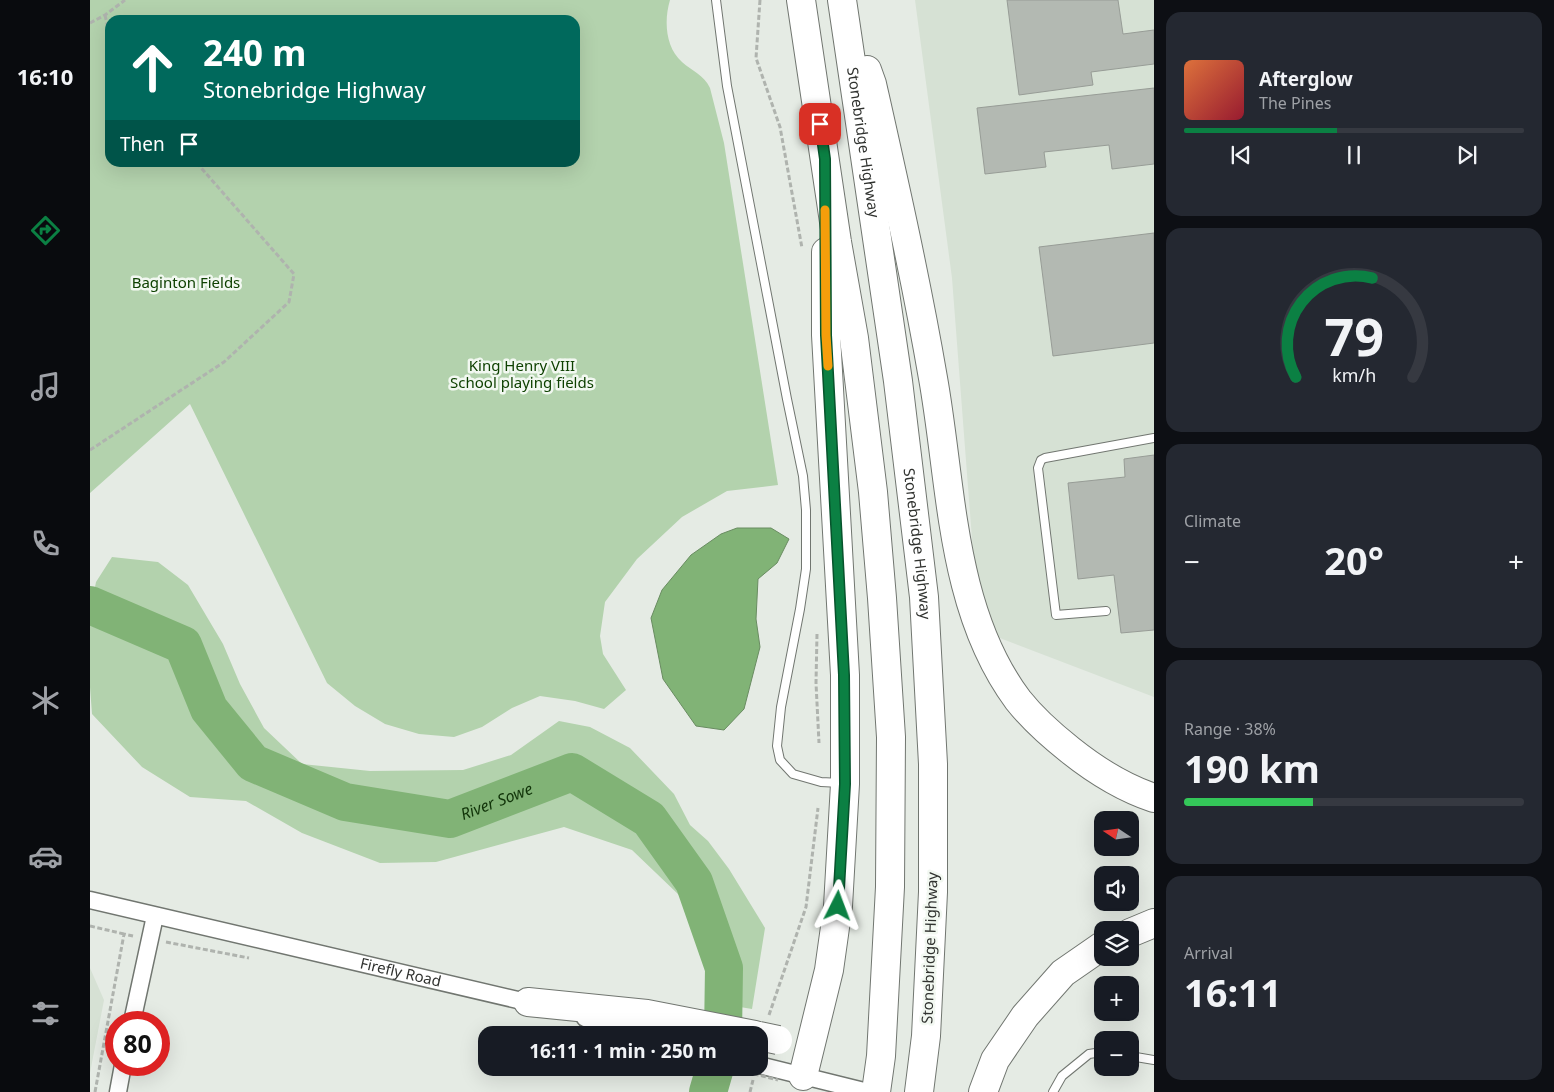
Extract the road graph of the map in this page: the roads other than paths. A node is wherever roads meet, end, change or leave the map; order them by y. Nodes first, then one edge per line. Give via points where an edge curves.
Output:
1 (716, 0) edge
2 (801, 0) edge
3 (842, 0) edge
4 (825, 159) junction
5 (1154, 438) edge
6 (1106, 611) dead end
7 (833, 783) junction
8 (1154, 798) edge
9 (90, 900) edge
10 (155, 916) junction
11 (1154, 923) edge
12 (1139, 929) edge
13 (1094, 952) edge
14 (528, 1002) joint
15 (134, 1011) edge
16 (635, 1026) edge
17 (815, 1027) junction
18 (768, 1033) edge
19 (1094, 1053) edge
20 (1139, 1058) edge
21 (1154, 1060) edge
22 (779, 1073) edge
23 (121, 1076) edge
24 (118, 1092) edge
25 (868, 1092) edge
26 (876, 1092) edge
27 (919, 1092) edge
28 (983, 1092) edge
29 (1054, 1092) edge

1 - 7 lane via 727,86 803,476 806,510 806,569 780,707 777,746 780,760 793,774
2 - 4 highway
3 - 8 highway via 872,84 908,244 934,380 965,581 981,634 1018,700 1046,731 1089,765
3 - 27 highway, Stonebridge Highway via 898,381 924,597 933,764 933,892 926,1036
4 - 7 highway via 826,335 844,675
4 - 26 highway via 854,338 873,492 891,737 890,887 881,1056
5 - 6 lane via 1045,458 1039,464 1056,615
7 - 17 highway via 838,906 829,970
9 - 10 street, Firefly Road
10 - 14 street, Firefly Road
10 - 15 street
11 - 12 highway
13 - 28 highway via 1063,974 1025,1016 995,1060
14 - 16 highway
17 - 18 highway via 803,1035
17 - 22 highway
19 - 29 lane via 1062,1076
20 - 21 lane
22 - 25 street
23 - 24 street

